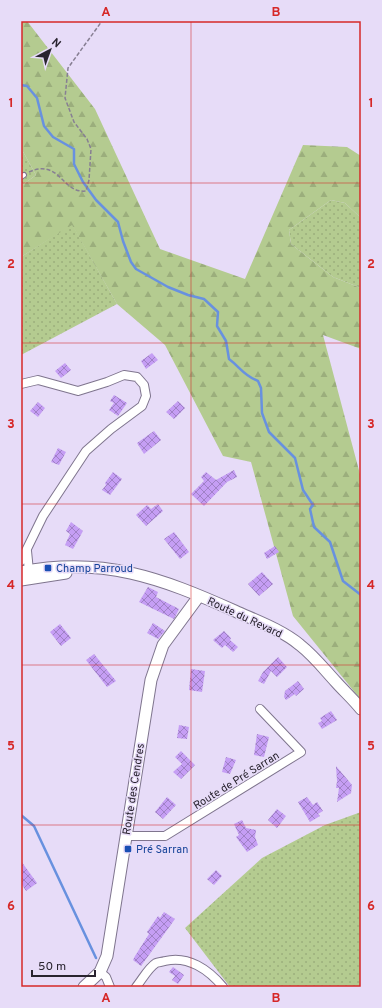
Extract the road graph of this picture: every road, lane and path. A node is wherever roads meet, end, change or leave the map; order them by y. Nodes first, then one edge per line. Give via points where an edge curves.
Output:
1 (102, 21) edge
2 (23, 176) edge
3 (21, 384) edge
4 (27, 551) junction
5 (21, 560) edge
6 (23, 576) edge
7 (199, 596) junction
8 (260, 709) dead end
9 (361, 709) edge
10 (126, 836) junction
11 (100, 972) junction
12 (90, 985) edge
13 (110, 987) edge
14 (136, 987) edge
15 (223, 987) edge

1 - 2 path via 68,68 65,98 74,122 87,138 90,149 86,192 75,189 51,170 38,168
3 - 4 street via 38,380 78,391 124,375 137,377 144,385 146,396 142,406 86,451 43,516
4 - 5 street
4 - 6 street
6 - 7 street, Route du Revard via 70,566 105,568 135,573
7 - 9 street, Route du Revard via 249,617 299,644
7 - 10 street, Route des Cendres via 163,645 151,680
8 - 10 street, Route de Pré Sarran via 301,752 165,836
10 - 11 street, Route des Cendres via 107,956
11 - 12 street, Route des Cendres
11 - 13 street via 106,977
14 - 15 street via 156,963 171,959 187,961 204,968

